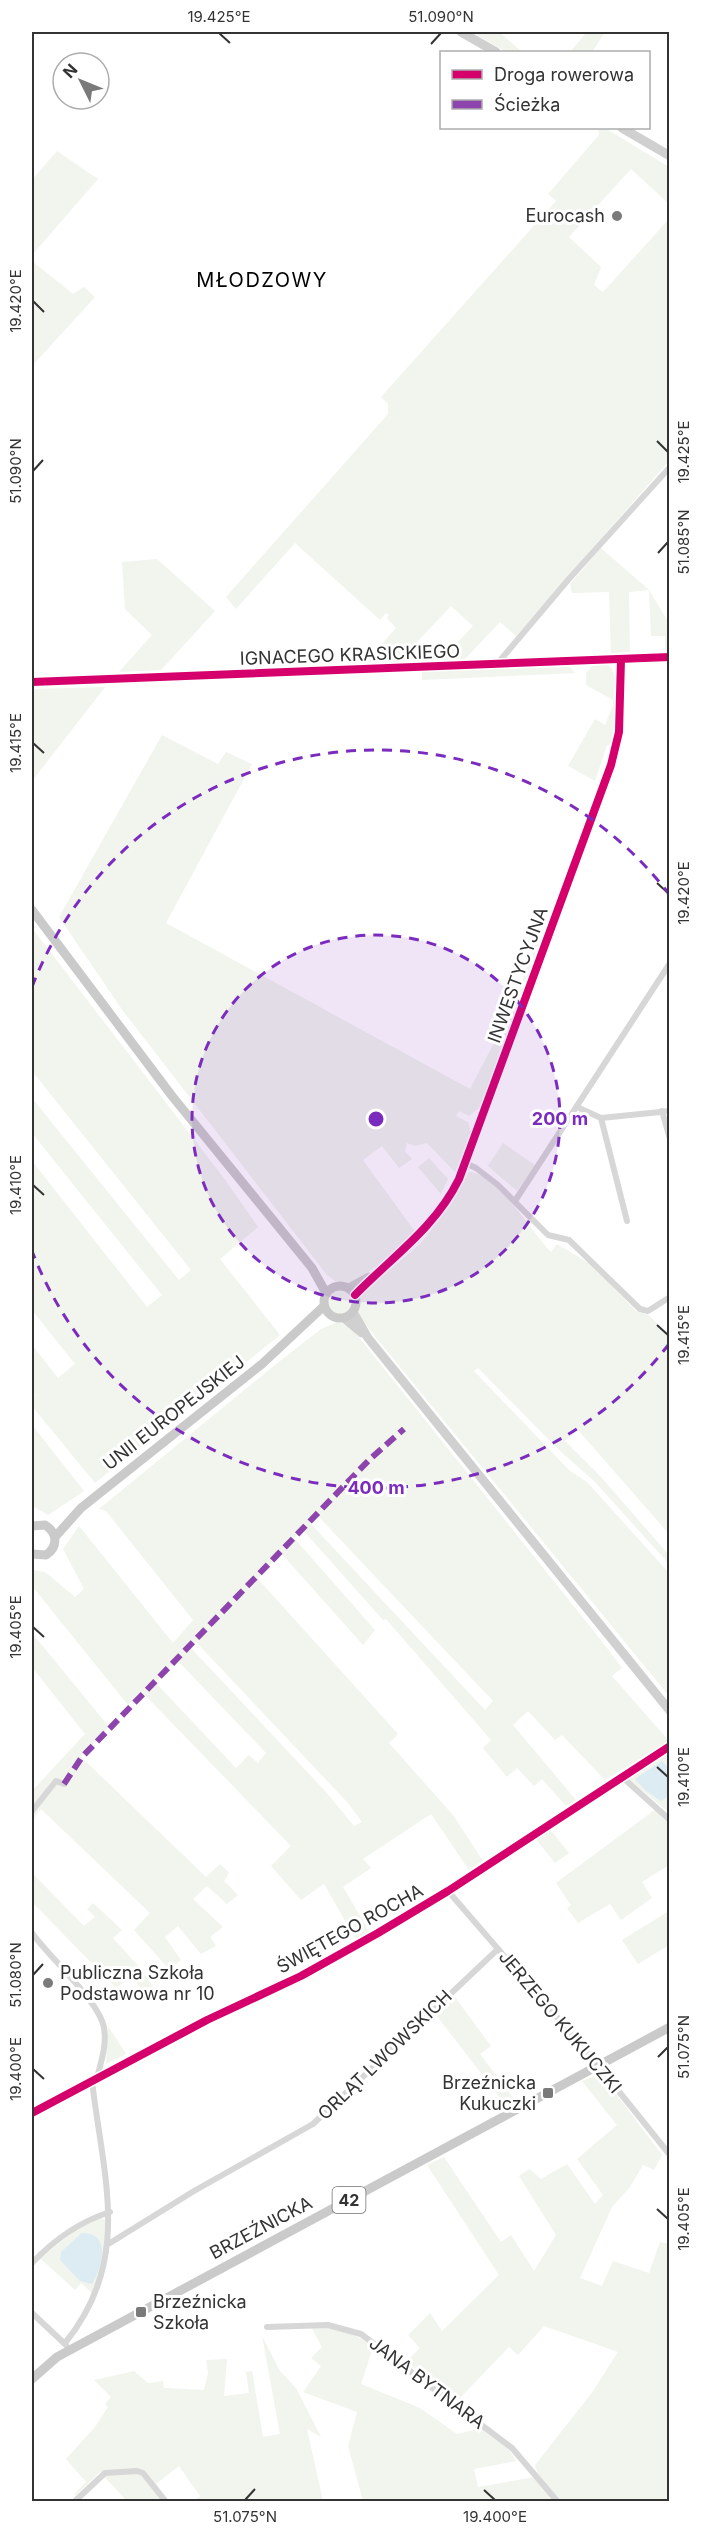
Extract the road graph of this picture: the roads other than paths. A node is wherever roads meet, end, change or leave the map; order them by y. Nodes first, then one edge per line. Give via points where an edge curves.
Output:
1 (461, 32) edge
2 (494, 51) edge
3 (624, 129) edge
4 (669, 156) edge
5 (669, 467) edge
6 (669, 657) edge
7 (621, 659) junction
8 (498, 664) junction
9 (32, 682) edge
10 (32, 910) edge
11 (669, 963) edge
12 (577, 1107) junction
13 (666, 1111) edge
14 (601, 1118) junction
15 (669, 1139) edge
16 (465, 1163) junction
17 (515, 1201) junction
18 (627, 1221) dead end
19 (330, 1290) junction
20 (352, 1292) junction
21 (669, 1297) edge
22 (324, 1306) junction
23 (353, 1312) junction
24 (331, 1315) junction
25 (344, 1318) junction
26 (368, 1338) junction
27 (288, 1343) junction
28 (81, 1508) junction
29 (32, 1526) edge
30 (48, 1527) junction
31 (55, 1537) junction
32 (32, 1554) edge
33 (669, 1711) edge
34 (669, 1746) edge
35 (621, 1776) junction
36 (64, 1784) dead end
37 (32, 1811) edge
38 (669, 1820) edge
39 (448, 1891) junction
40 (32, 1933) edge
41 (498, 1949) junction
42 (669, 2027) edge
43 (598, 2066) junction
44 (95, 2079) junction
45 (32, 2113) edge
46 (669, 2155) edge
47 (110, 2212) junction
48 (110, 2243) junction
49 (32, 2263) edge
50 (32, 2313) edge
51 (267, 2327) dead end
52 (68, 2346) junction
53 (32, 2379) edge
54 (74, 2502) edge
55 (166, 2502) edge
56 (558, 2502) edge

1 - 2 street
3 - 4 street
5 - 8 street
6 - 7 street, IGNACEGO KRASICKIEGO
7 - 8 street, IGNACEGO KRASICKIEGO
7 - 16 street, INWESTYCYJNA via 621,711 611,765
8 - 9 street, IGNACEGO KRASICKIEGO
10 - 19 main road via 165,1087
11 - 12 street
12 - 14 street
12 - 17 street
13 - 14 street
13 - 15 street
14 - 18 street
16 - 17 street
16 - 20 street, INWESTYCYJNA via 452,1195 435,1218 412,1243
17 - 21 street via 548,1235 569,1240 644,1311 652,1310
19 - 20 main road
19 - 22 main road
20 - 23 main road via 356,1306
22 - 24 main road
22 - 27 main road, UNII EUROPEJSKIEJ
23 - 25 main road
23 - 26 street
24 - 25 main road
24 - 27 main road, UNII EUROPEJSKIEJ
25 - 26 street
26 - 33 street
27 - 28 main road, UNII EUROPEJSKIEJ
28 - 30 main road, UNII EUROPEJSKIEJ
28 - 31 main road, UNII EUROPEJSKIEJ
29 - 30 main road
30 - 31 main road
31 - 32 main road, UNII EUROPEJSKIEJ via 50,1552
34 - 35 street, ŚWIĘTEGO ROCHA
35 - 38 street
35 - 39 street, ŚWIĘTEGO ROCHA
36 - 37 street via 56,1781
39 - 41 street, JERZEGO KUKUCZKI
39 - 44 street, ŚWIĘTEGO ROCHA via 301,1976
40 - 44 street via 102,2020 104,2046
41 - 43 street, JERZEGO KUKUCZKI
41 - 48 street, ORLĄT LWOWSKICH via 313,2124
42 - 43 main road, BRZEŹNICKA / 42
43 - 46 street, JERZEGO KUKUCZKI
43 - 52 main road, BRZEŹNICKA / 42
44 - 45 street, ŚWIĘTEGO ROCHA
44 - 47 street
47 - 48 street
47 - 49 street via 72,2228
48 - 52 street via 94,2299
50 - 52 street
51 - 56 street, JANA BYTNARA via 328,2325 361,2334 512,2448
52 - 53 main road, BRZEŹNICKA / 42
54 - 55 street via 105,2472 137,2471 143,2473

